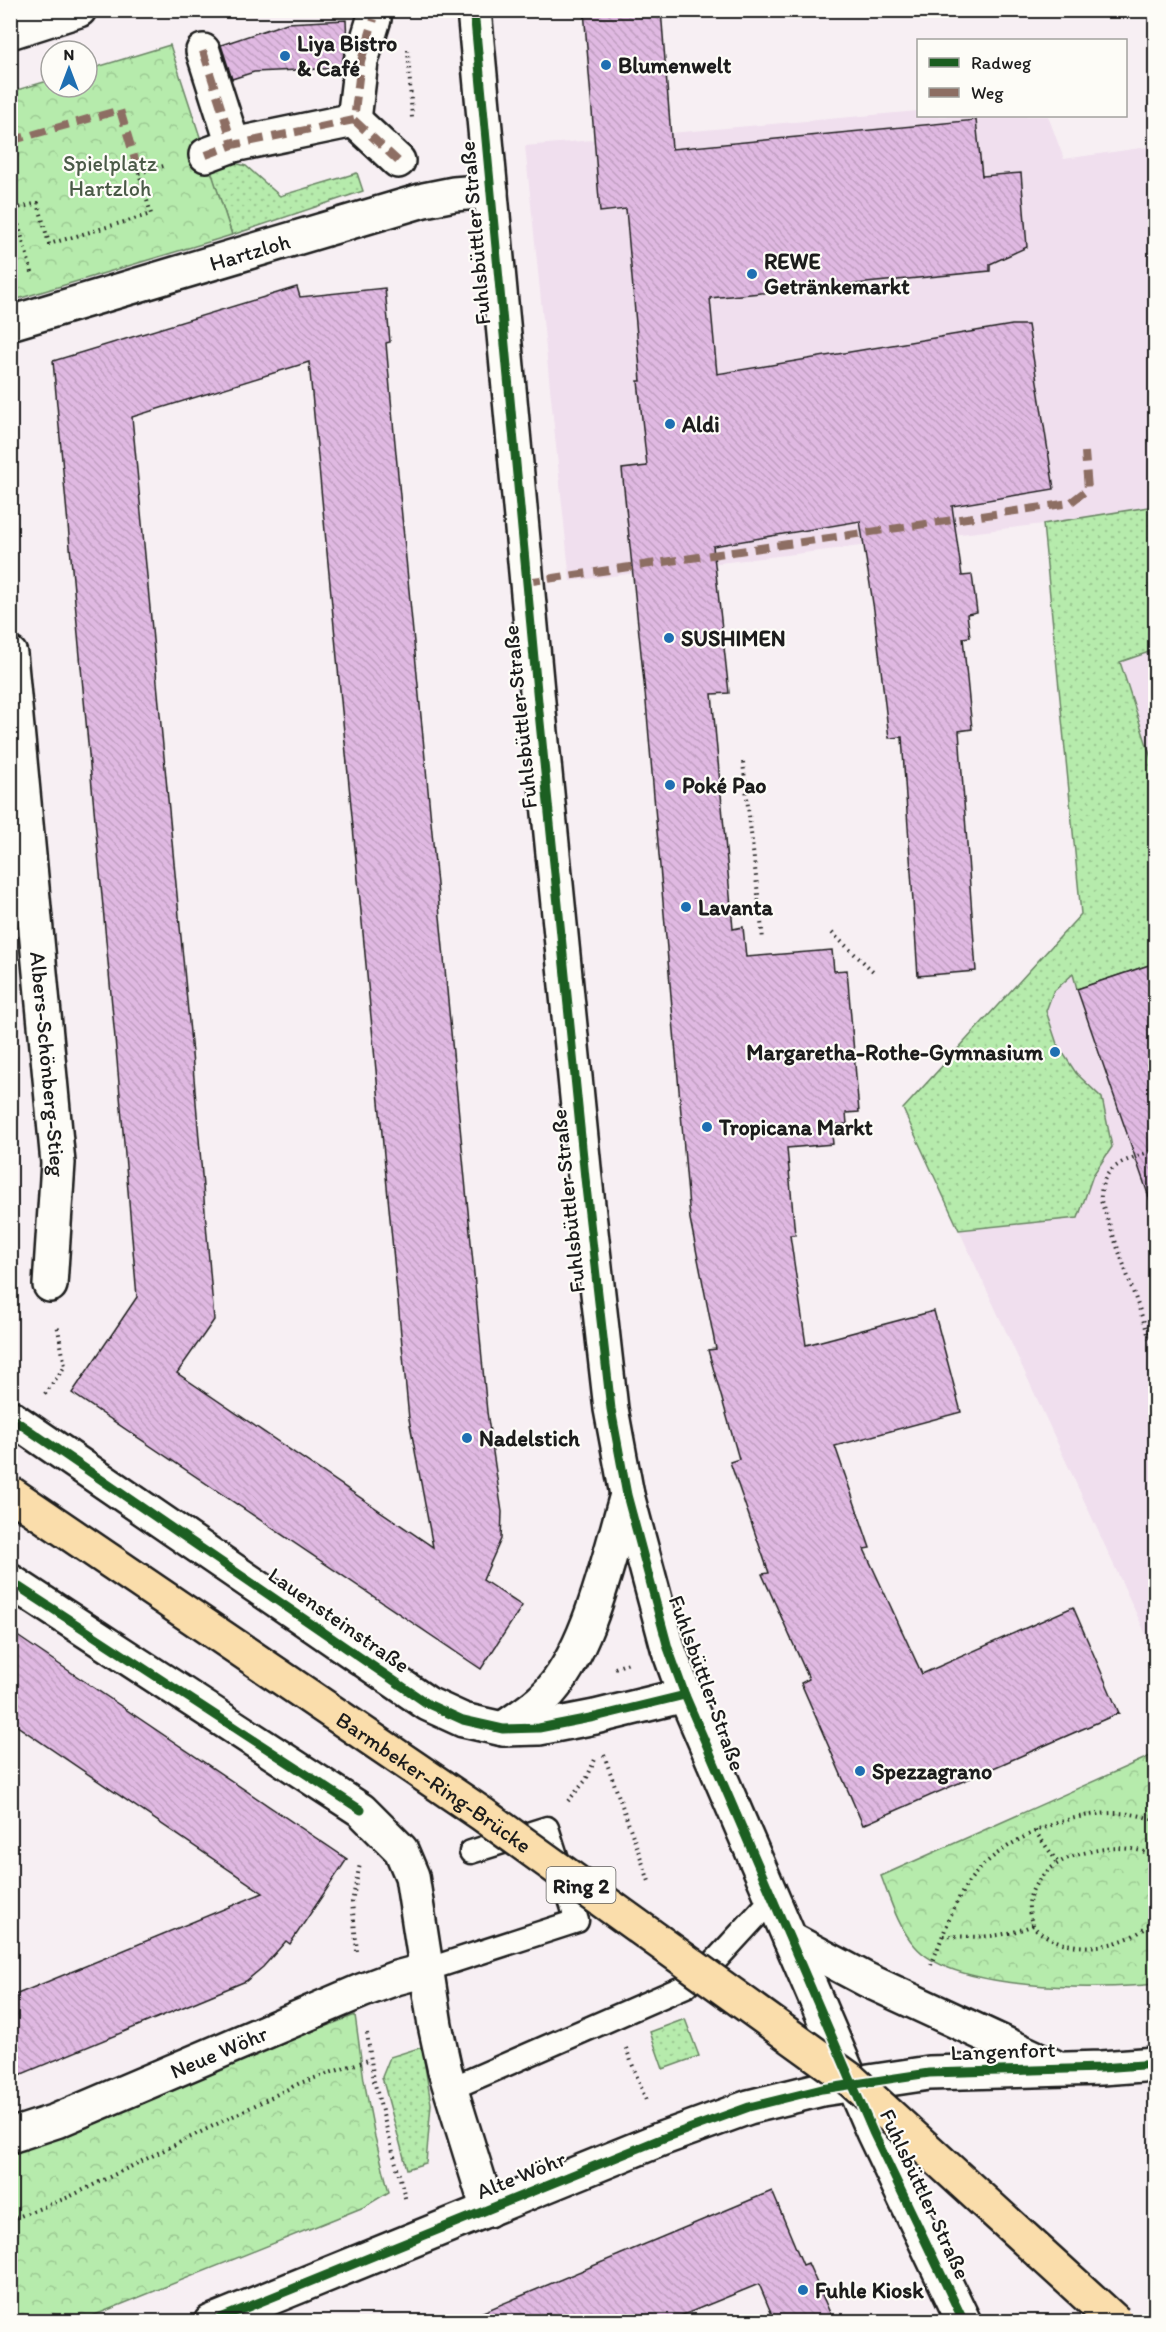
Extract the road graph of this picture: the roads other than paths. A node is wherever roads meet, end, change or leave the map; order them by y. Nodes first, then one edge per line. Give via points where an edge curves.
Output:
1 (80, 10) edge
2 (474, 10) edge
3 (374, 20) dead end
4 (10, 32) edge
5 (203, 51) dead end
6 (354, 120) junction
7 (398, 161) dead end
8 (491, 190) junction
9 (10, 323) edge
10 (10, 654) edge
11 (50, 1285) road end
12 (16, 1421) edge
13 (10, 1493) edge
14 (627, 1495) junction
15 (10, 1581) edge
16 (685, 1695) junction
17 (503, 1729) junction
18 (471, 1852) dead end
19 (773, 1898) junction
20 (790, 1939) junction
21 (426, 1970) junction
22 (1155, 2064) edge
23 (1060, 2069) junction
24 (853, 2084) junction
25 (450, 2089) junction
26 (10, 2136) edge
27 (488, 2210) junction
28 (211, 2322) edge
29 (964, 2322) edge
30 (1116, 2322) edge

1 - 4 street
2 - 8 street, Fuhlsbüttler Straße
3 - 6 street via 361,61
5 - 6 street via 219,150
6 - 7 street
8 - 9 street, Hartzloh via 424,200
8 - 14 street, Fuhlsbüttler Straße via 586,1189 611,1408
10 - 11 street, Albers-Schönberg-Stieg via 58,1163
12 - 17 street, Lauensteinstraße via 428,1704 463,1720
13 - 30 main road, Barmbeker-Ring-Brücke / Ring 2, bridge via 482,1814 851,2080
14 - 16 street, Fuhlsbüttler Straße via 668,1648
14 - 17 street via 589,1622 572,1659 544,1698
15 - 21 street via 361,1810 401,1850 412,1876
16 - 17 street, Lauensteinstraße via 598,1732
16 - 19 street, Fuhlsbüttler Straße
18 - 21 lane via 547,1828 577,1921
19 - 20 street, Fuhlsbüttler Straße
19 - 25 lane via 715,1961 686,1986
20 - 23 street via 915,2003
20 - 24 street, Fuhlsbüttler Straße
21 - 25 street
21 - 26 street, Neue Wöhr via 361,1991 56,2121
22 - 23 street, Langenfort
23 - 24 street, Langenfort via 929,2073
24 - 27 street, Alte Wöhr via 749,2107
24 - 29 street, Fuhlsbüttler Straße
25 - 27 street
27 - 28 street, Alte Wöhr

